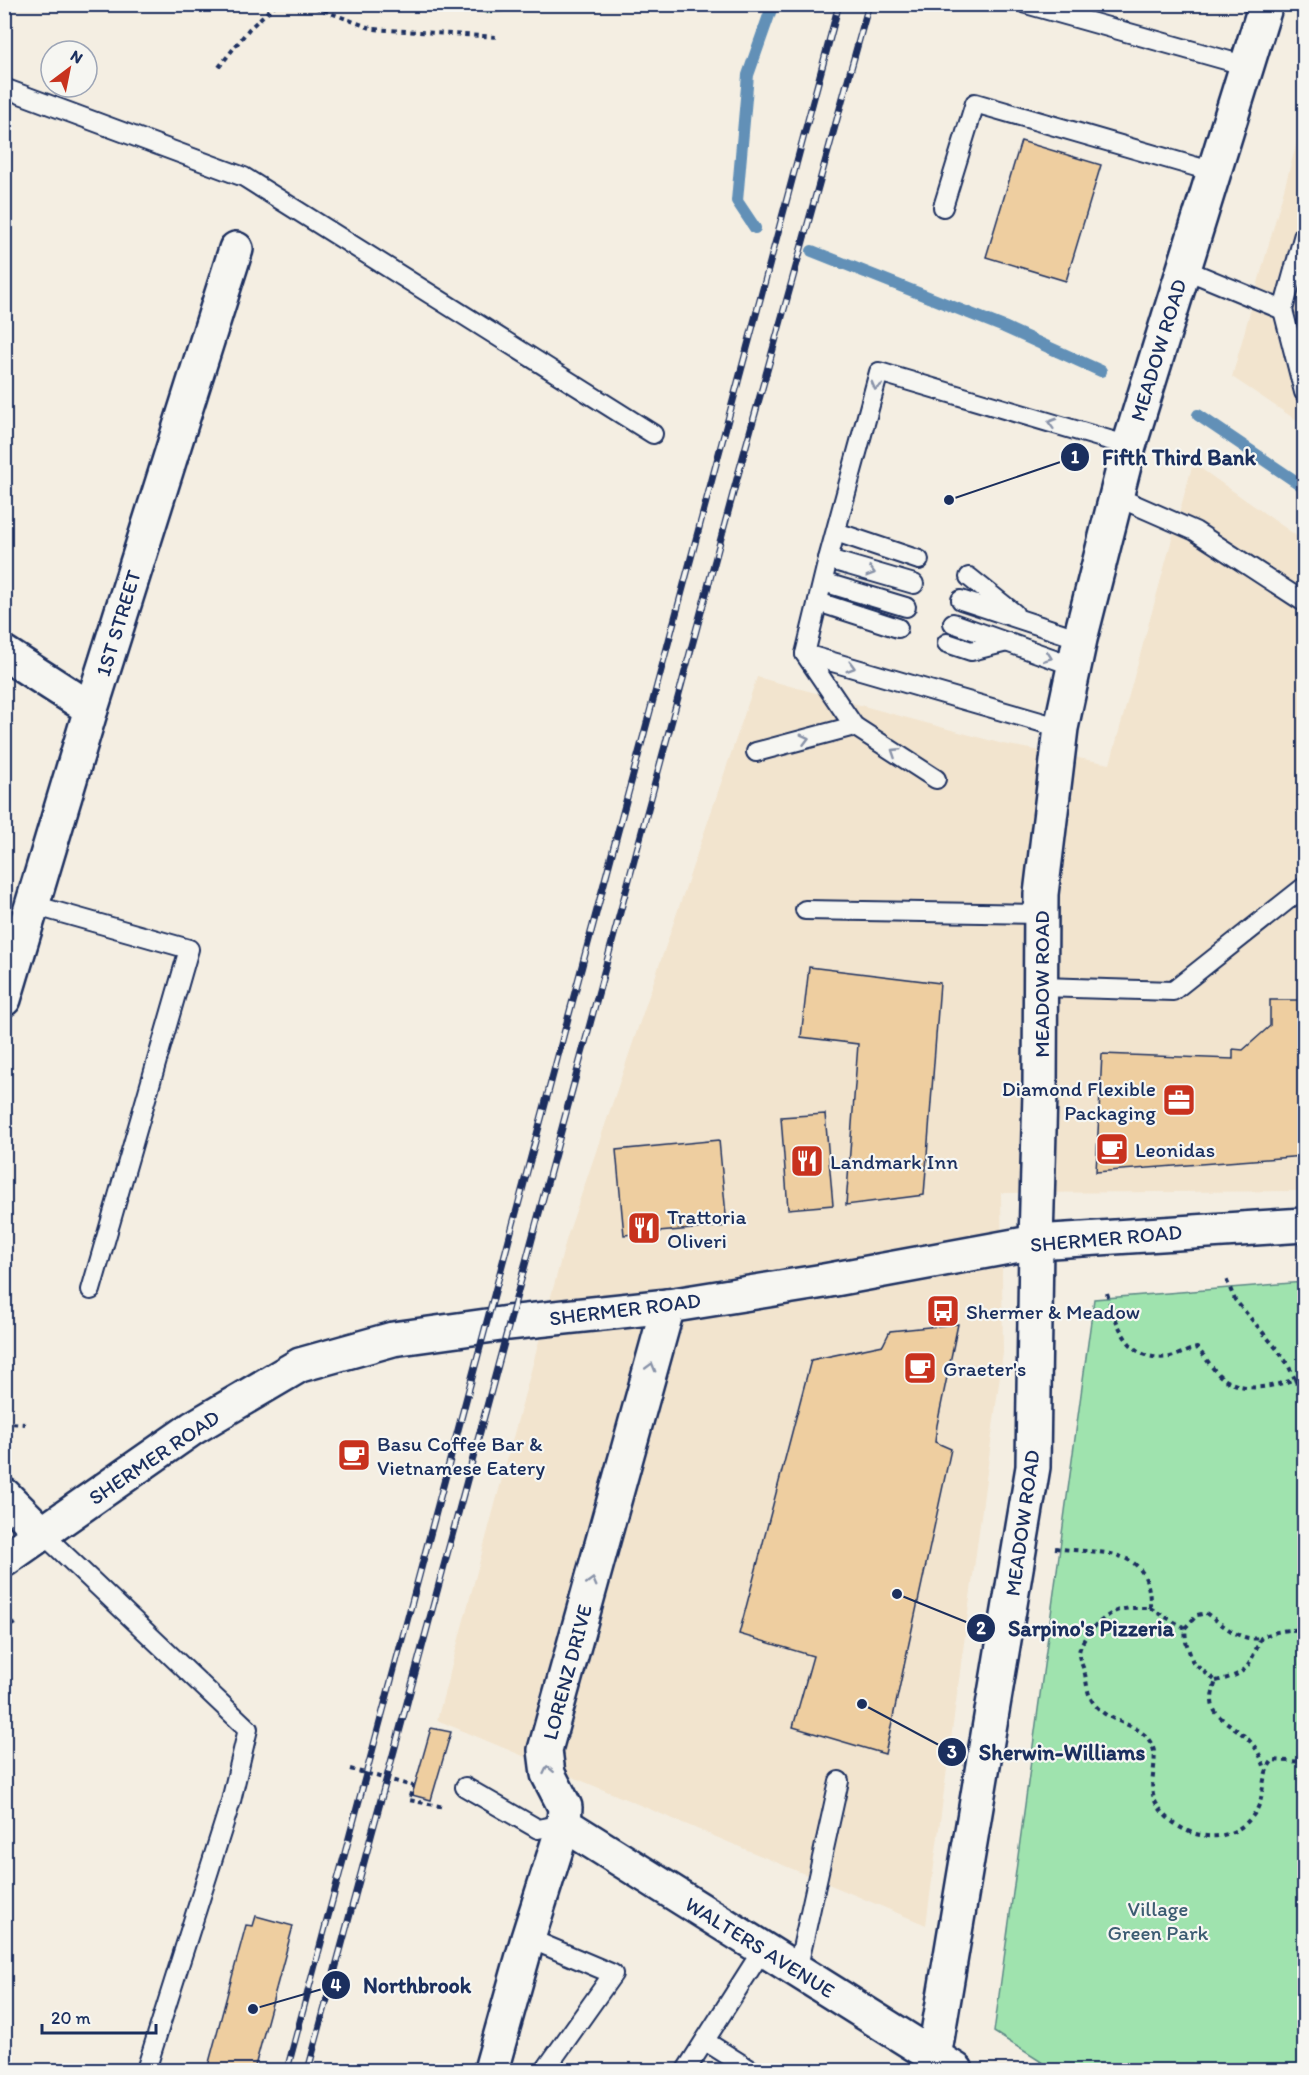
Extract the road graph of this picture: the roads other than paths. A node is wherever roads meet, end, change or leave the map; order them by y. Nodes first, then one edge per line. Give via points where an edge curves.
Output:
1 (1026, 4) edge
2 (1266, 4) edge
3 (1247, 66) junction
4 (4, 88) edge
5 (1214, 172) junction
6 (943, 207) dead end
7 (1305, 234) edge
8 (236, 249) dead end
9 (1184, 269) junction
10 (1283, 310) junction
11 (1305, 392) edge
12 (653, 434) dead end
13 (1129, 446) junction
14 (1115, 496) junction
15 (836, 532) junction
16 (828, 559) junction
17 (919, 560) dead end
18 (969, 577) dead end
19 (823, 582) junction
20 (914, 584) dead end
21 (961, 600) dead end
22 (818, 602) junction
23 (1305, 602) edge
24 (906, 607) dead end
25 (1023, 620) junction
26 (953, 623) dead end
27 (898, 628) dead end
28 (1007, 642) junction
29 (947, 643) dead end
30 (4, 653) edge
31 (1077, 653) junction
32 (805, 654) junction
33 (91, 709) junction
34 (854, 726) junction
35 (1061, 728) junction
36 (756, 752) dead end
37 (936, 779) dead end
38 (1305, 887) edge
39 (33, 905) junction
40 (806, 910) dead end
41 (1041, 914) junction
42 (1041, 987) junction
43 (4, 999) edge
44 (1305, 1225) edge
45 (1036, 1242) junction
46 (91, 1290) dead end
47 (668, 1306) junction
48 (4, 1495) edge
49 (42, 1533) junction
50 (4, 1560) edge
51 (839, 1781) dead end
52 (465, 1787) dead end
53 (564, 1824) junction
54 (528, 1938) junction
55 (763, 1949) junction
56 (797, 1971) junction
57 (705, 2041) junction
58 (945, 2064) edge
59 (146, 2070) edge
60 (491, 2070) edge
61 (545, 2070) edge
62 (686, 2070) edge
63 (751, 2070) edge

1 - 3 lane
2 - 3 street, MEADOW ROAD
3 - 5 street, MEADOW ROAD
4 - 12 lane via 244,177
5 - 6 lane via 975,103
5 - 9 street, MEADOW ROAD
7 - 10 lane
8 - 33 street, 1ST STREET
9 - 10 lane
9 - 13 street, MEADOW ROAD
10 - 11 lane
13 - 14 street, MEADOW ROAD
13 -> 15 lane via 879,372
14 - 23 lane via 1195,531
14 - 31 street, MEADOW ROAD
15 - 16 lane
15 - 17 lane
16 - 19 lane
16 -> 20 lane
18 - 25 lane
19 - 22 lane
19 - 24 lane
21 - 25 lane
22 - 27 lane
22 - 32 lane
25 - 31 lane
26 - 28 lane
28 - 29 lane via 971,651
28 -> 31 lane
30 - 33 street
31 - 35 street, MEADOW ROAD
32 - 34 lane
32 -> 35 lane
33 - 39 street, 1ST STREET
36 -> 34 lane
37 -> 34 lane
35 - 41 street, MEADOW ROAD
38 - 42 lane via 1173,992
39 - 43 street, 1ST STREET
39 - 46 lane via 189,949
40 - 41 lane
41 - 42 street, MEADOW ROAD
42 - 45 street, MEADOW ROAD
44 - 45 street, SHERMER ROAD
45 - 47 street, SHERMER ROAD
45 - 58 street, MEADOW ROAD via 1034,1467
47 - 49 street, SHERMER ROAD via 393,1339 300,1365 194,1428
53 -> 47 street, LORENZ DRIVE via 565,1807 548,1774 545,1750
48 - 49 street
49 - 50 street, SHERMER ROAD
49 - 59 lane via 248,1729 231,1801
51 - 56 lane
52 - 53 lane via 538,1829
53 - 54 street, LORENZ DRIVE
53 - 55 street, WALTERS AVENUE
54 - 60 street, LORENZ DRIVE
54 - 61 lane via 614,1974
55 - 56 street, WALTERS AVENUE
55 - 57 lane
56 - 58 street, WALTERS AVENUE
57 - 62 lane
57 - 63 lane

